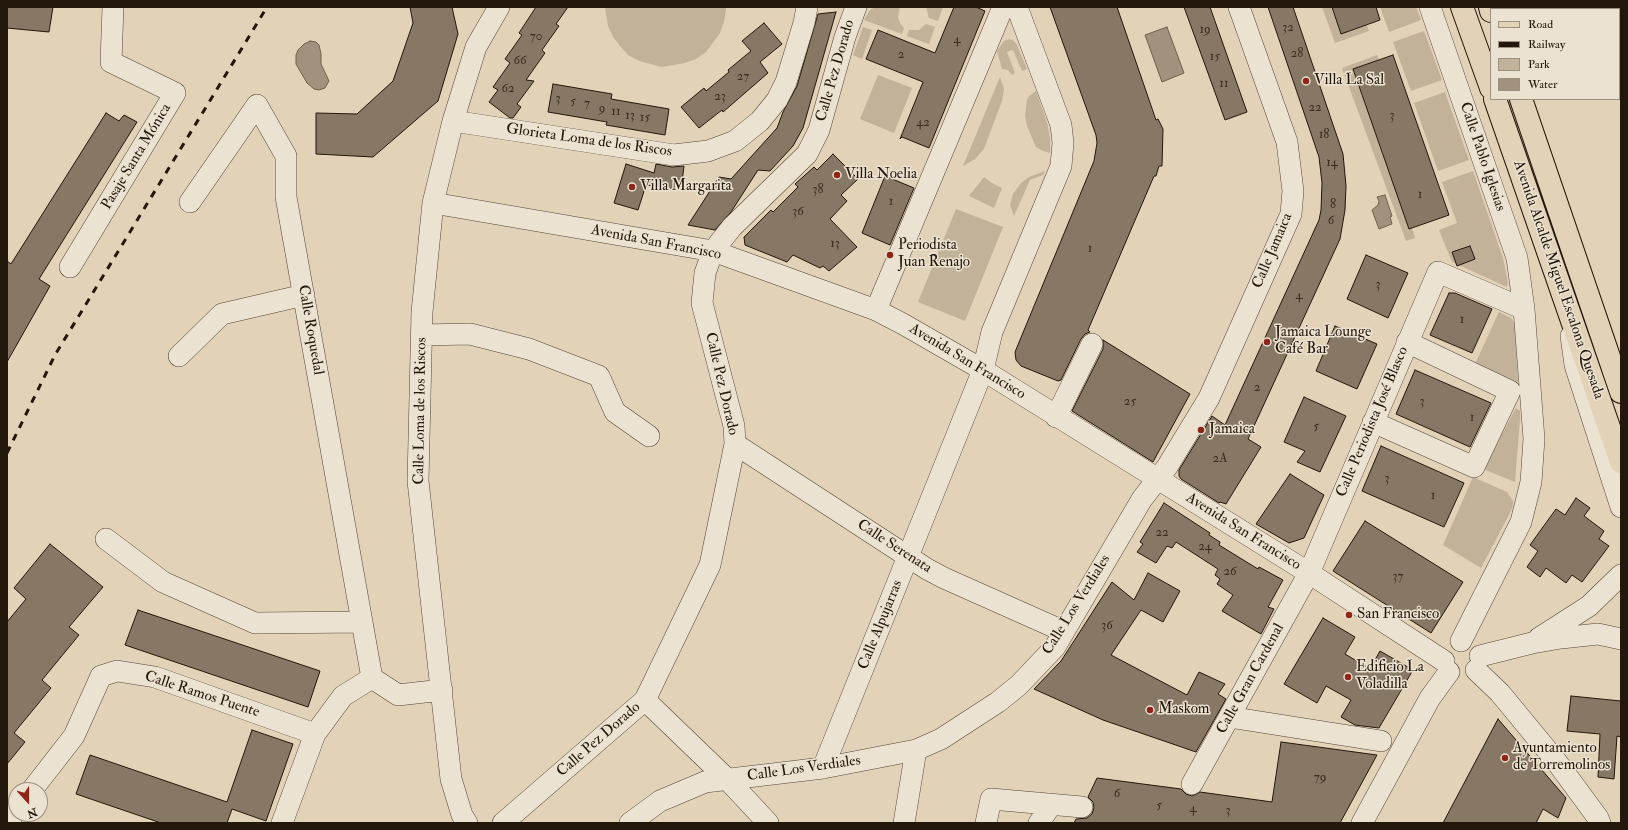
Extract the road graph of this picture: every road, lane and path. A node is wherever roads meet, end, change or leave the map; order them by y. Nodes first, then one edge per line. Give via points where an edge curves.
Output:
1 (113, 7) edge
2 (499, 7) edge
3 (807, 7) edge
4 (856, 7) edge
5 (1002, 7) edge
6 (1017, 7) edge
7 (1239, 7) edge
8 (1430, 7) edge
9 (1462, 7) edge
10 (1490, 85) edge
11 (1495, 100) edge
12 (1521, 100) edge
13 (453, 121) junction
14 (190, 202) dead end
15 (433, 203) junction
16 (713, 251) junction
17 (70, 267) dead end
18 (304, 294) junction
19 (1566, 304) junction
20 (1524, 309) junction
21 (876, 310) junction
22 (422, 335) junction
23 (1407, 342) junction
24 (1092, 344) dead end
25 (179, 356) dead end
26 (983, 370) junction
27 (1621, 392) edge
28 (1056, 417) junction
29 (1374, 422) junction
30 (649, 436) dead end
31 (735, 444) junction
32 (1621, 462) edge
33 (1158, 480) junction
34 (1621, 507) edge
35 (106, 539) dead end
36 (908, 557) junction
37 (1309, 573) junction
38 (1621, 575) edge
39 (362, 622) junction
40 (1063, 631) junction
41 (1621, 639) edge
42 (1461, 641) junction
43 (1532, 643) junction
44 (1621, 654) edge
45 (1478, 663) junction
46 (1447, 666) junction
47 (372, 678) junction
48 (442, 690) junction
49 (645, 700) junction
50 (1229, 717) junction
51 (315, 734) junction
52 (1381, 742) dead end
53 (916, 750) junction
54 (823, 768) junction
55 (727, 779) junction
56 (38, 782) edge
57 (1192, 784) dead end
58 (1051, 805) junction
59 (1082, 807) dead end
60 (282, 823) edge
61 (467, 823) edge
62 (503, 823) edge
63 (630, 823) edge
64 (768, 823) edge
65 (904, 823) edge
66 (986, 823) edge
67 (1039, 823) edge
68 (1362, 823) edge
69 (1600, 823) edge

1 - 17 street, Pasaje Santa Mónica via 111,62 175,92
2 - 13 street, Calle Loma de los Riscos via 476,47
3 - 13 street, Glorieta Loma de los Riscos via 786,82 777,100 760,121 735,141 708,151 674,155
4 - 16 street, Calle Pez Dorado via 819,130 807,154 732,227
5 - 21 street
6 - 26 street, Calle Alpujarras via 1061,125 1062,166 992,332
7 - 33 street, Calle Jamaica via 1287,142 1293,191 1291,214 1209,398
8 - 20 street, Calle Pablo Iglesias via 1517,258
9 - 10 main road
11 - 19 main road, Avenida Alcalde Miguel Escalona Quesada
12 - 27 main road, Avenida Alcalde Miguel Escalona Quesada
13 - 15 street, Calle Loma de los Riscos
14 - 18 street, Calle Roquedal via 257,105 286,156 286,197
15 - 16 street, Avenida San Francisco
15 - 22 street, Calle Loma de los Riscos
16 - 21 street, Avenida San Francisco
16 - 31 street, Calle Pez Dorado via 705,273 702,303 734,426
18 - 25 street via 222,314
18 - 39 street, Calle Roquedal
19 - 32 main road, Avenida Alcalde Miguel Escalona Quesada
19 - 34 street via 1575,365
20 - 23 street, Calle Periodista José Blasco via 1438,272
20 - 42 street, Calle Pablo Iglesias via 1534,439 1531,482 1521,522
21 - 26 street, Avenida San Francisco
22 - 30 street via 470,334 528,349 599,376 615,412
22 - 48 street, Calle Loma de los Riscos via 418,480
23 - 29 street, Calle Periodista José Blasco
23 - 29 street via 1510,391 1474,466
24 - 28 street
26 - 28 street, Avenida San Francisco
26 - 36 street, Calle Alpujarras
28 - 33 street, Avenida San Francisco
29 - 37 street, Calle Periodista José Blasco
31 - 36 street, Calle Serenata
31 - 49 street, Calle Pez Dorado via 710,565
33 - 37 street, Avenida San Francisco
33 - 40 street, Calle Los Verdiales via 1142,499
35 - 39 street via 163,582 255,623
36 - 40 street, Calle Serenata via 944,578
36 - 54 street, Calle Alpujarras
37 - 46 street, Avenida San Francisco
37 - 50 street, Calle Gran Cardenal
38 - 43 street via 1589,606
39 - 47 street, Calle Roquedal
40 - 53 street, Calle Los Verdiales via 1055,647 1046,657 998,702 941,739
41 - 43 street via 1598,634
42 - 45 street via 1476,648
42 - 46 street via 1449,647 1446,652
43 - 44 street
43 - 45 street
45 - 46 street via 1466,676 1460,677
45 - 69 street via 1556,761
46 - 68 street
47 - 48 street via 398,695
47 - 51 street via 343,696
48 - 61 street, Calle Loma de los Riscos via 451,779
49 - 55 street
49 - 62 street, Calle Pez Dorado
50 - 52 street
50 - 57 street, Calle Gran Cardenal
51 - 56 street, Calle Ramos Puente via 155,677 117,670 101,676 74,736
51 - 60 street
53 - 54 street, Calle Los Verdiales
53 - 65 street
54 - 55 street, Calle Los Verdiales
55 - 63 street, Calle Los Verdiales via 705,782 660,801
55 - 64 street
58 - 59 street
58 - 66 street via 991,799
58 - 67 street

